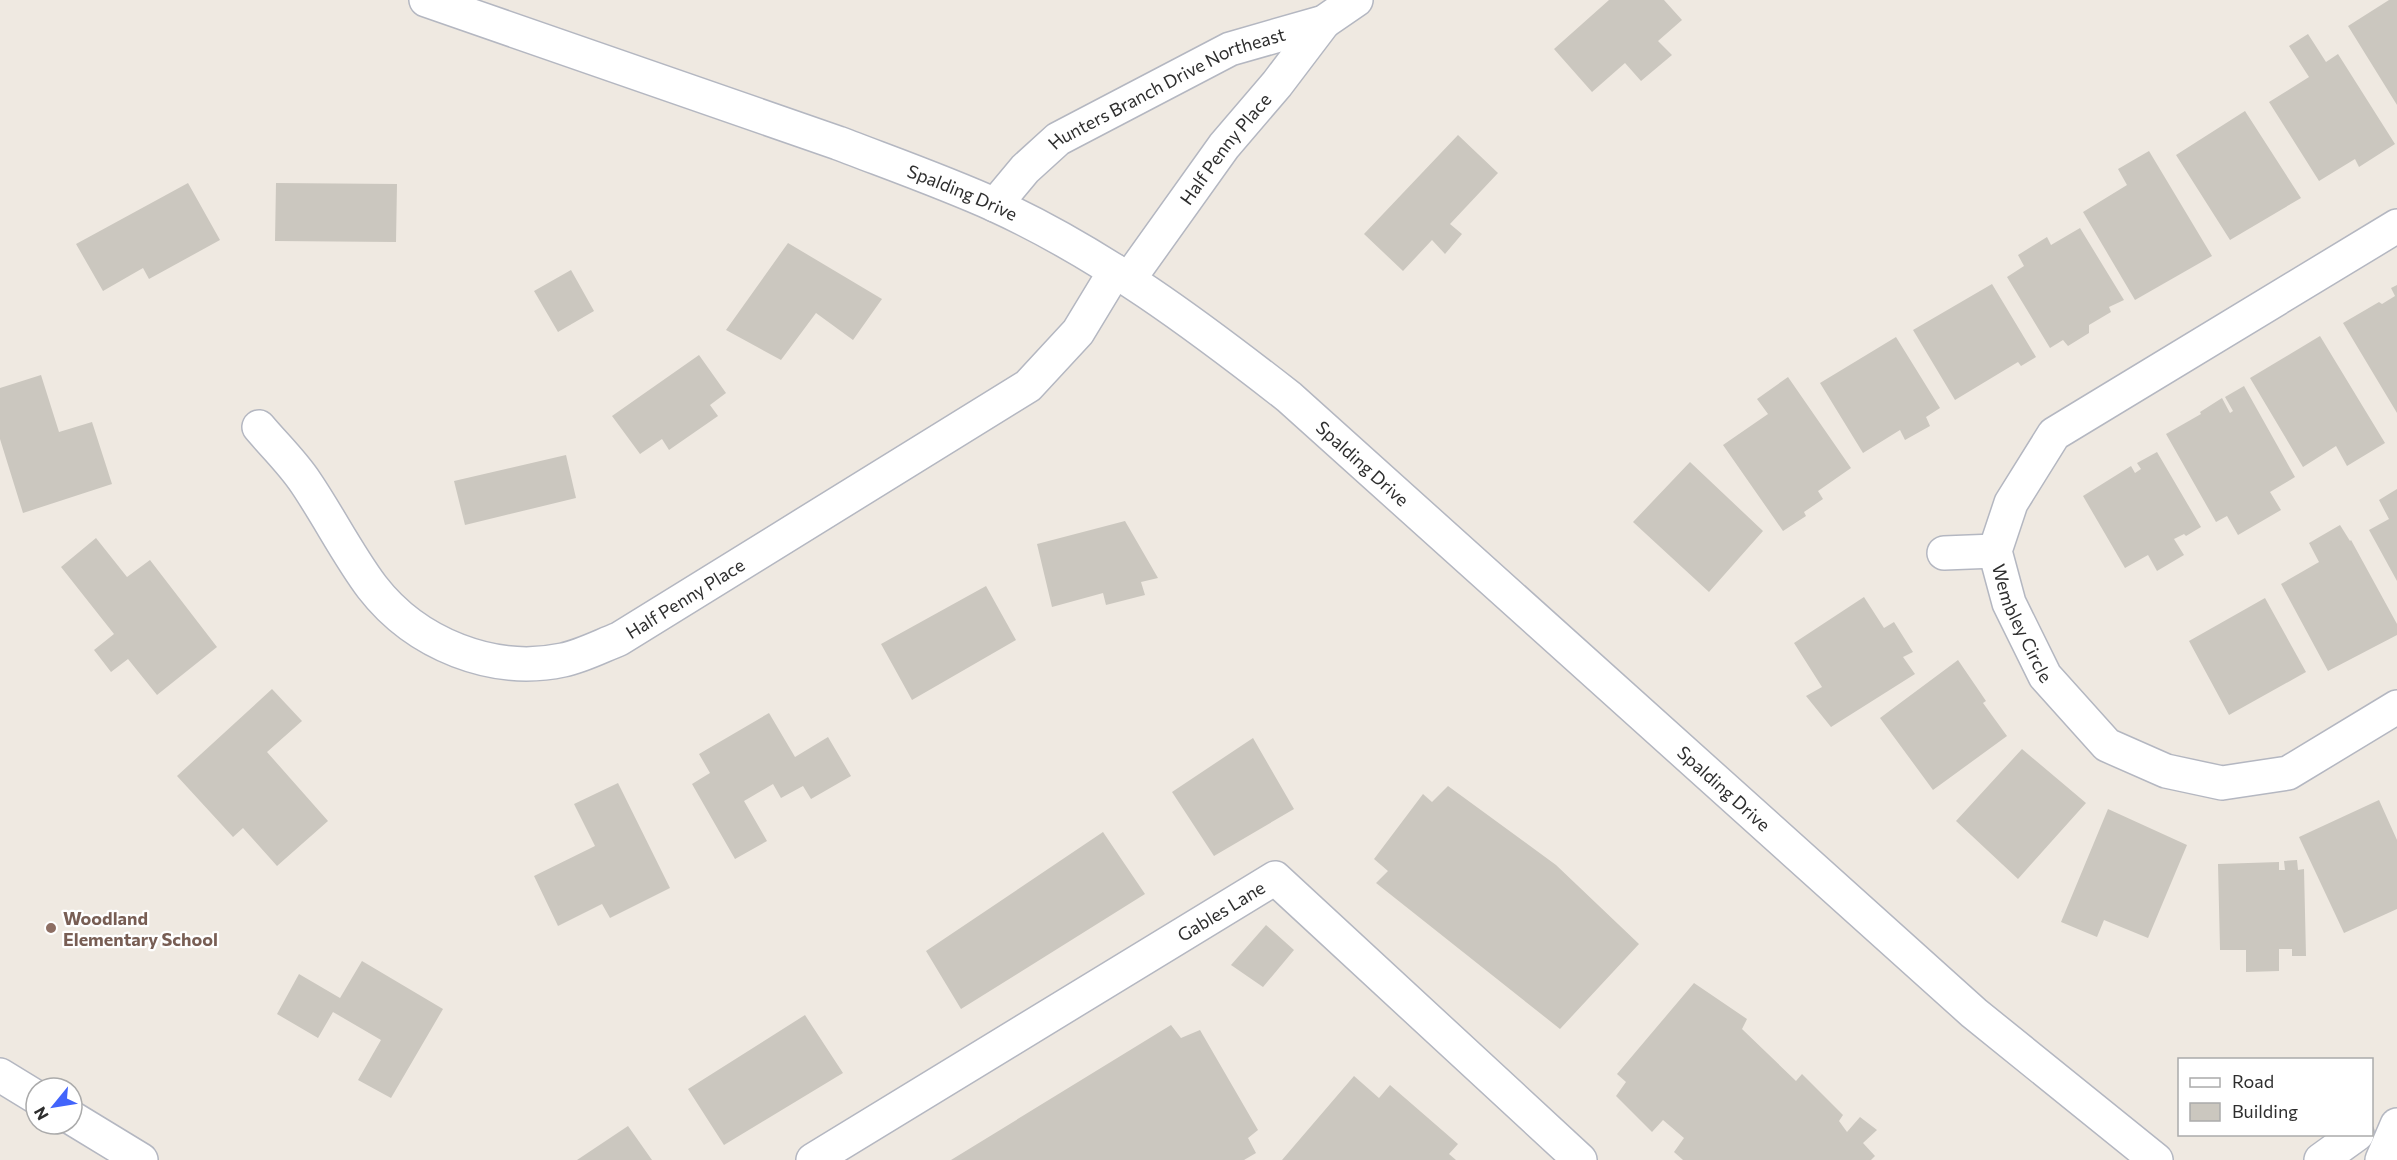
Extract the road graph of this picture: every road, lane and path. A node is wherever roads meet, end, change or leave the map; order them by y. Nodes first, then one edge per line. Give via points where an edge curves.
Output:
1 (426, 0) edge
2 (1356, 0) edge
3 (1324, 22) junction
4 (995, 205) junction
5 (2397, 226) edge
6 (1122, 275) junction
7 (259, 427) dead end
8 (1995, 551) junction
9 (1944, 553) dead end
10 (2397, 707) edge
11 (0, 1075) edge
12 (24, 1090) edge
13 (2397, 1108) edge
14 (2373, 1124) edge
15 (2397, 1125) edge
16 (84, 1126) edge
17 (2354, 1136) edge
18 (141, 1160) edge
19 (813, 1160) edge
20 (1580, 1160) edge
21 (2156, 1160) edge
22 (2321, 1160) edge
23 (2382, 1160) edge

1 - 4 street, Spalding Drive via 838,143
2 - 3 street, Hunters Branch Drive Northeast
3 - 4 street, Hunters Branch Drive Northeast via 1230,48 1058,139 1025,169
3 - 6 street, Half Penny Place
4 - 6 street, Spalding Drive
5 - 8 street, Wembley Circle via 2054,434 2011,503
6 - 7 street, Half Penny Place via 1028,386 619,639 564,660 525,664 485,660 445,646 411,626 373,588 305,480
6 - 21 street, Spalding Drive via 1289,397 1974,1013
8 - 9 street
8 - 10 street, Wembley Circle via 2009,603 2045,676 2107,745 2166,771 2222,783 2288,773
11 - 12 street
13 - 14 street
15 - 23 street
16 - 18 street
17 - 22 street
19 - 20 street, Gables Lane via 1275,879

